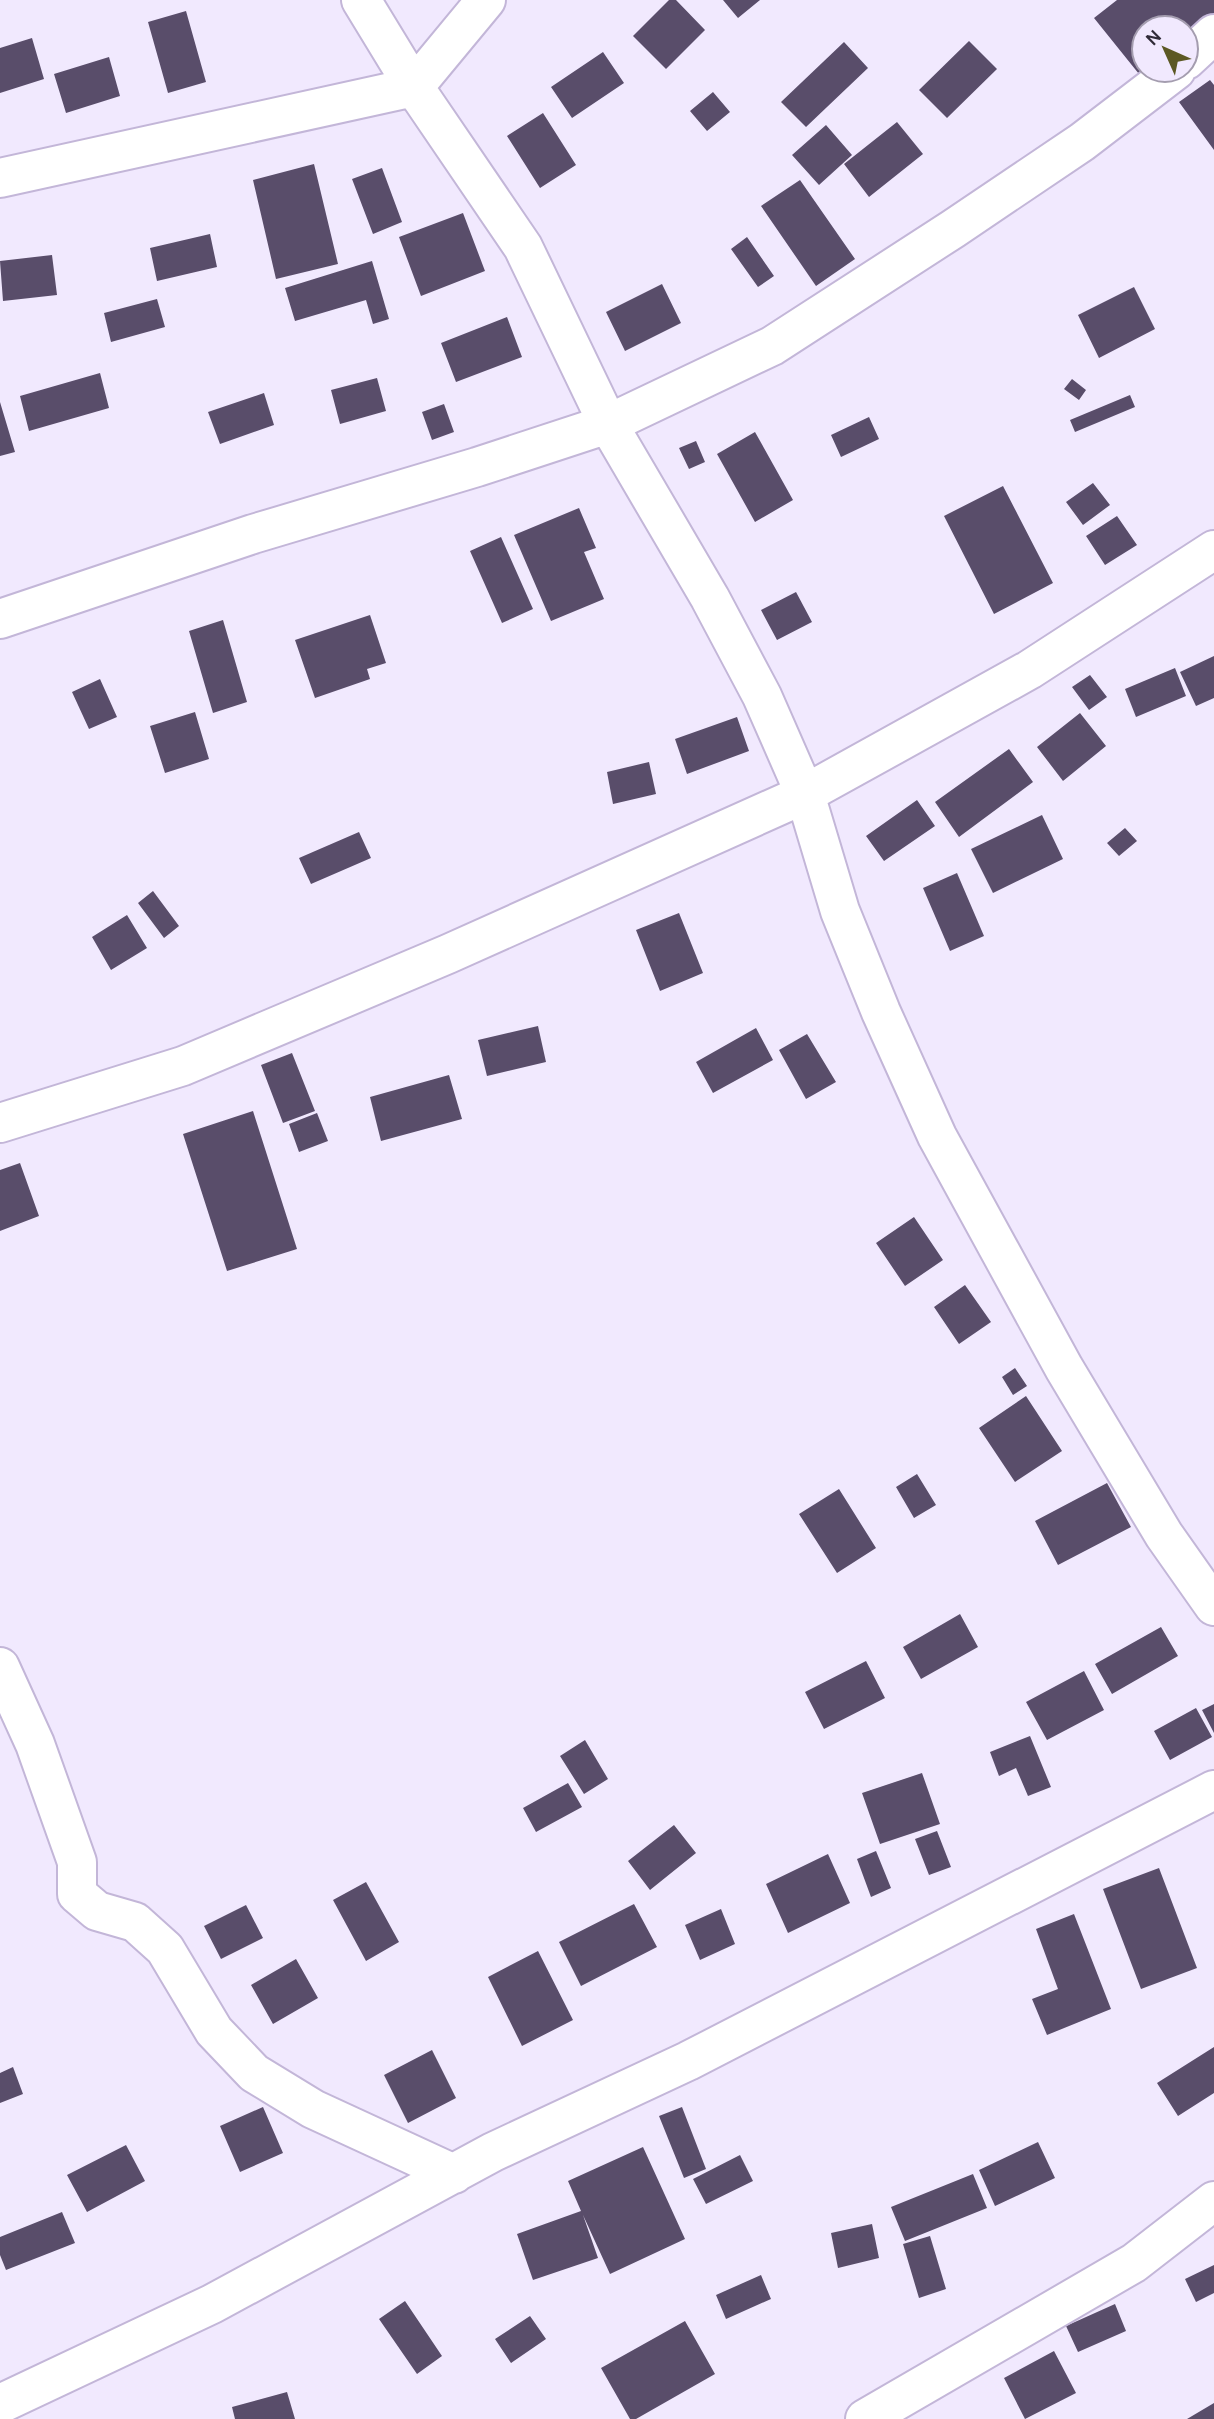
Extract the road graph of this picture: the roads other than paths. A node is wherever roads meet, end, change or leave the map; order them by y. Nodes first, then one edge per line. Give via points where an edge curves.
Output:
1 (361, 0) edge
2 (486, 0) edge
3 (1214, 34) edge
4 (1200, 47) edge
5 (1158, 84) edge
6 (414, 87) junction
7 (0, 178) edge
8 (608, 424) junction
9 (1214, 550) edge
10 (0, 619) edge
11 (805, 794) junction
12 (0, 1124) edge
13 (1214, 1606) edge
14 (0, 1667) edge
15 (1214, 1790) edge
16 (454, 2174) junction
17 (1214, 2201) edge
18 (0, 2404) edge
19 (865, 2419) edge

1 - 6 street
2 - 6 street
3 - 4 street
5 - 8 street via 1082,142 772,346
6 - 7 street
6 - 8 street via 523,247
8 - 10 street via 253,534
8 - 11 street via 710,598 762,696
9 - 11 street via 1029,670
11 - 12 street via 448,954 183,1066
11 - 13 street via 839,911 937,1136 1064,1368 1164,1535
14 - 16 street via 35,1744 77,1862 77,1894 97,1911 135,1922 164,1948 214,2031 254,2073 313,2109
15 - 16 street via 688,2061
16 - 18 street via 212,2304
17 - 19 street via 1134,2263

